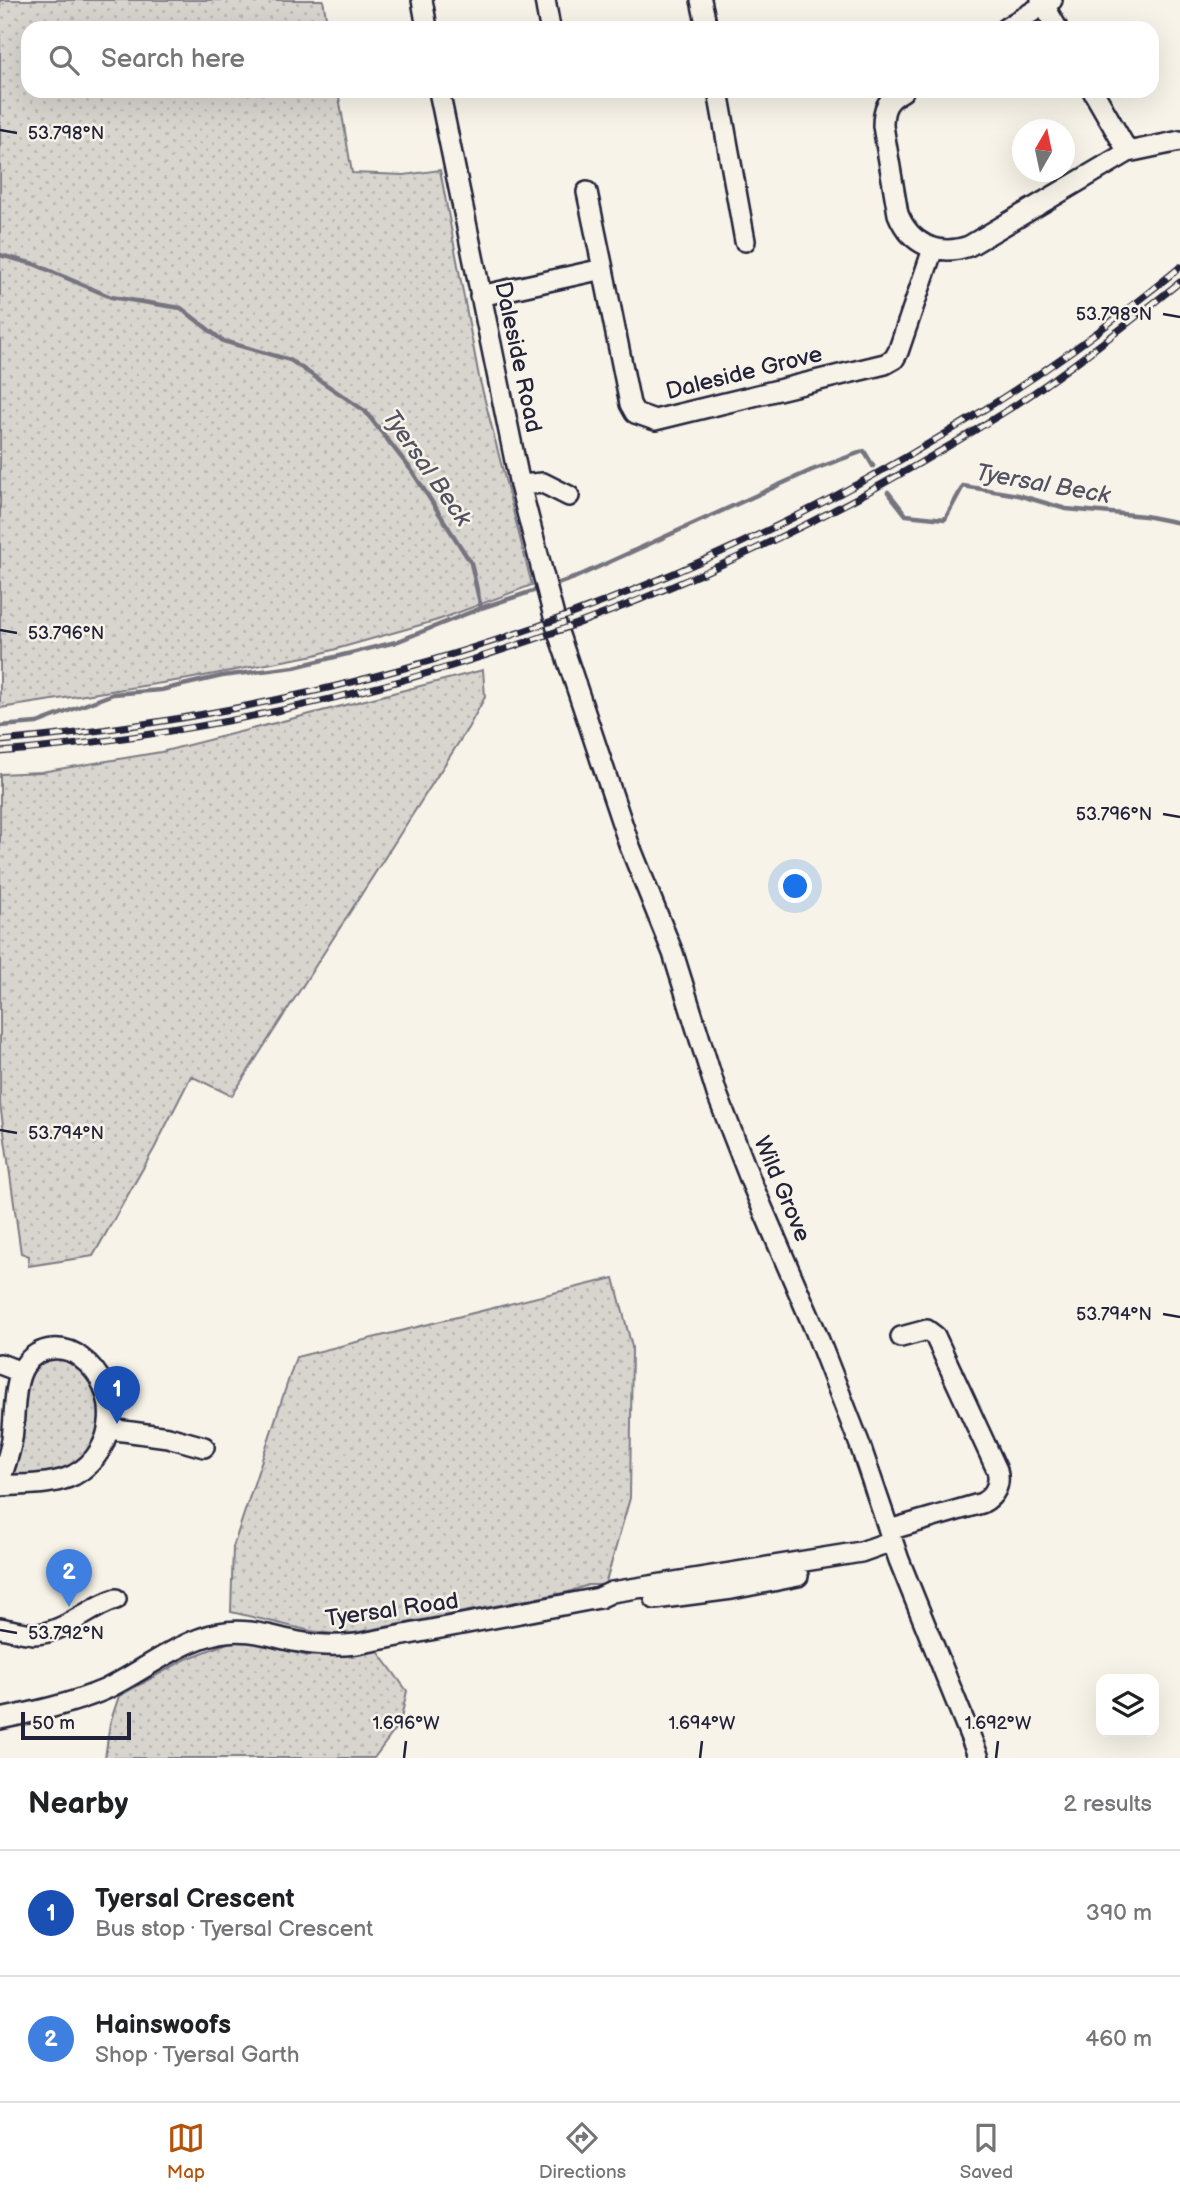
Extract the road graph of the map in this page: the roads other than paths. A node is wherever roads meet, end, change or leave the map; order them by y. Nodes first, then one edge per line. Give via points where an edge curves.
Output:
1 (422, 0) edge
2 (545, 0) edge
3 (701, 0) edge
4 (1045, 2) edge
5 (426, 21) edge
6 (549, 21) edge
7 (705, 21) edge
8 (1016, 21) edge
9 (1054, 21) edge
10 (444, 98) edge
11 (719, 98) edge
12 (894, 98) edge
13 (1097, 98) edge
14 (1180, 141) edge
15 (1128, 152) junction
16 (587, 192) dead end
17 (745, 241) dead end
18 (933, 249) junction
19 (603, 270) junction
20 (480, 296) junction
21 (520, 485) junction
22 (569, 496) dead end
23 (558, 632) joint
24 (901, 1338) dead end
25 (0, 1364) edge
26 (21, 1372) junction
27 (109, 1429) junction
28 (204, 1447) dead end
29 (0, 1480) edge
30 (0, 1486) edge
31 (891, 1535) junction
32 (899, 1560) junction
33 (599, 1598) junction
34 (117, 1599) dead end
35 (0, 1628) edge
36 (0, 1719) edge
37 (979, 1758) edge

1 - 5 street
2 - 6 street
3 - 7 street
4 - 8 street
4 - 9 street
10 - 20 street, Daleside Road
11 - 17 street
12 - 18 street via 886,104 883,126 898,214 909,234
13 - 15 street
14 - 15 street
15 - 18 street via 969,246
16 - 19 street, Daleside Grove
18 - 19 street, Daleside Grove via 894,359 655,420 635,413 630,404
19 - 20 street
20 - 21 street, Daleside Road
21 - 22 street via 544,483
21 - 23 street, Daleside Road
23 - 31 street, Wild Grove via 629,844 674,953 717,1094 815,1329
24 - 31 street via 927,1330 935,1336 997,1470 998,1482 982,1503
25 - 26 street
26 - 27 street via 31,1358 47,1349 76,1354 94,1369 105,1387
26 - 29 street via 12,1438
27 - 28 street
27 - 30 street via 93,1460 74,1475 52,1482
31 - 32 street, Wild Grove
31 - 33 street via 861,1552 612,1592
32 - 33 street via 878,1558 720,1591 620,1603
32 - 37 street, Wild Grove
33 - 36 street, Tyersal Road via 335,1646 250,1631 222,1632 194,1641 95,1693
34 - 35 street via 47,1632

